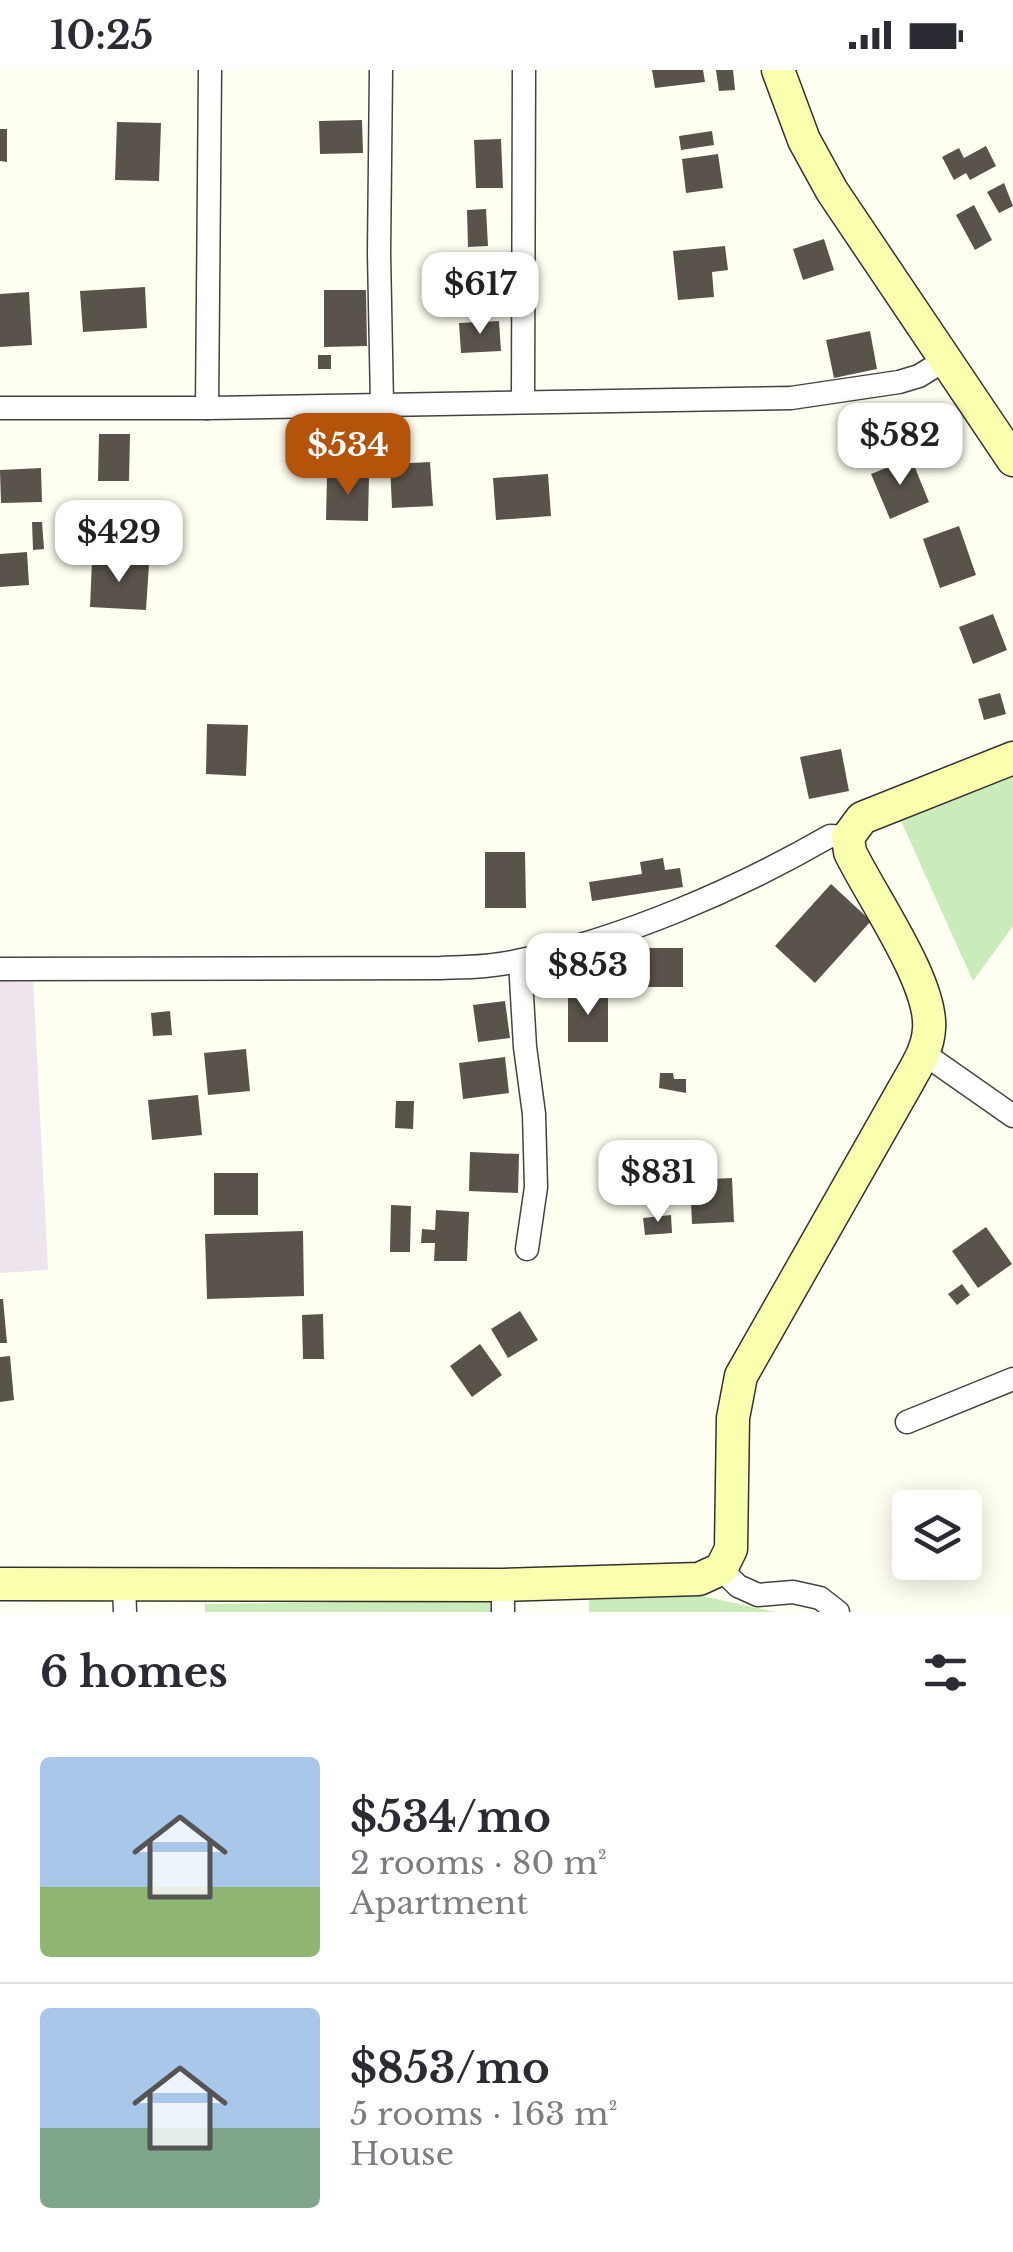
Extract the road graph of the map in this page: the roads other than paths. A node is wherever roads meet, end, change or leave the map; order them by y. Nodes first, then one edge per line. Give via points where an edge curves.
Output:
1 (210, 70) edge
2 (382, 70) edge
3 (524, 70) edge
4 (782, 76) edge
5 (944, 360) junction
6 (523, 401) junction
7 (382, 404) junction
8 (0, 408) edge
9 (208, 408) junction
10 (1013, 460) edge
11 (1013, 758) edge
12 (848, 837) junction
13 (520, 961) junction
14 (0, 969) edge
15 (924, 1053) junction
16 (1013, 1116) edge
17 (527, 1249) dead end
18 (1013, 1379) edge
19 (908, 1422) dead end
20 (721, 1569) junction
21 (0, 1584) edge
22 (124, 1598) edge
23 (503, 1598) edge
24 (838, 1612) edge

1 - 9 street
2 - 7 street
3 - 6 street
4 - 5 street via 804,140 832,191
5 - 6 street via 899,382 792,398
5 - 10 street
6 - 7 street
7 - 9 street
8 - 9 street
11 - 12 street via 862,818
12 - 13 street via 830,836 669,912
12 - 15 street via 924,996 930,1024
13 - 14 street via 440,968
13 - 17 street via 535,1132
15 - 16 street
15 - 20 street via 741,1376 733,1418 730,1549
18 - 19 street
20 - 23 street via 699,1579
20 - 24 street via 758,1595 794,1592 820,1598
21 - 22 street
22 - 23 street

